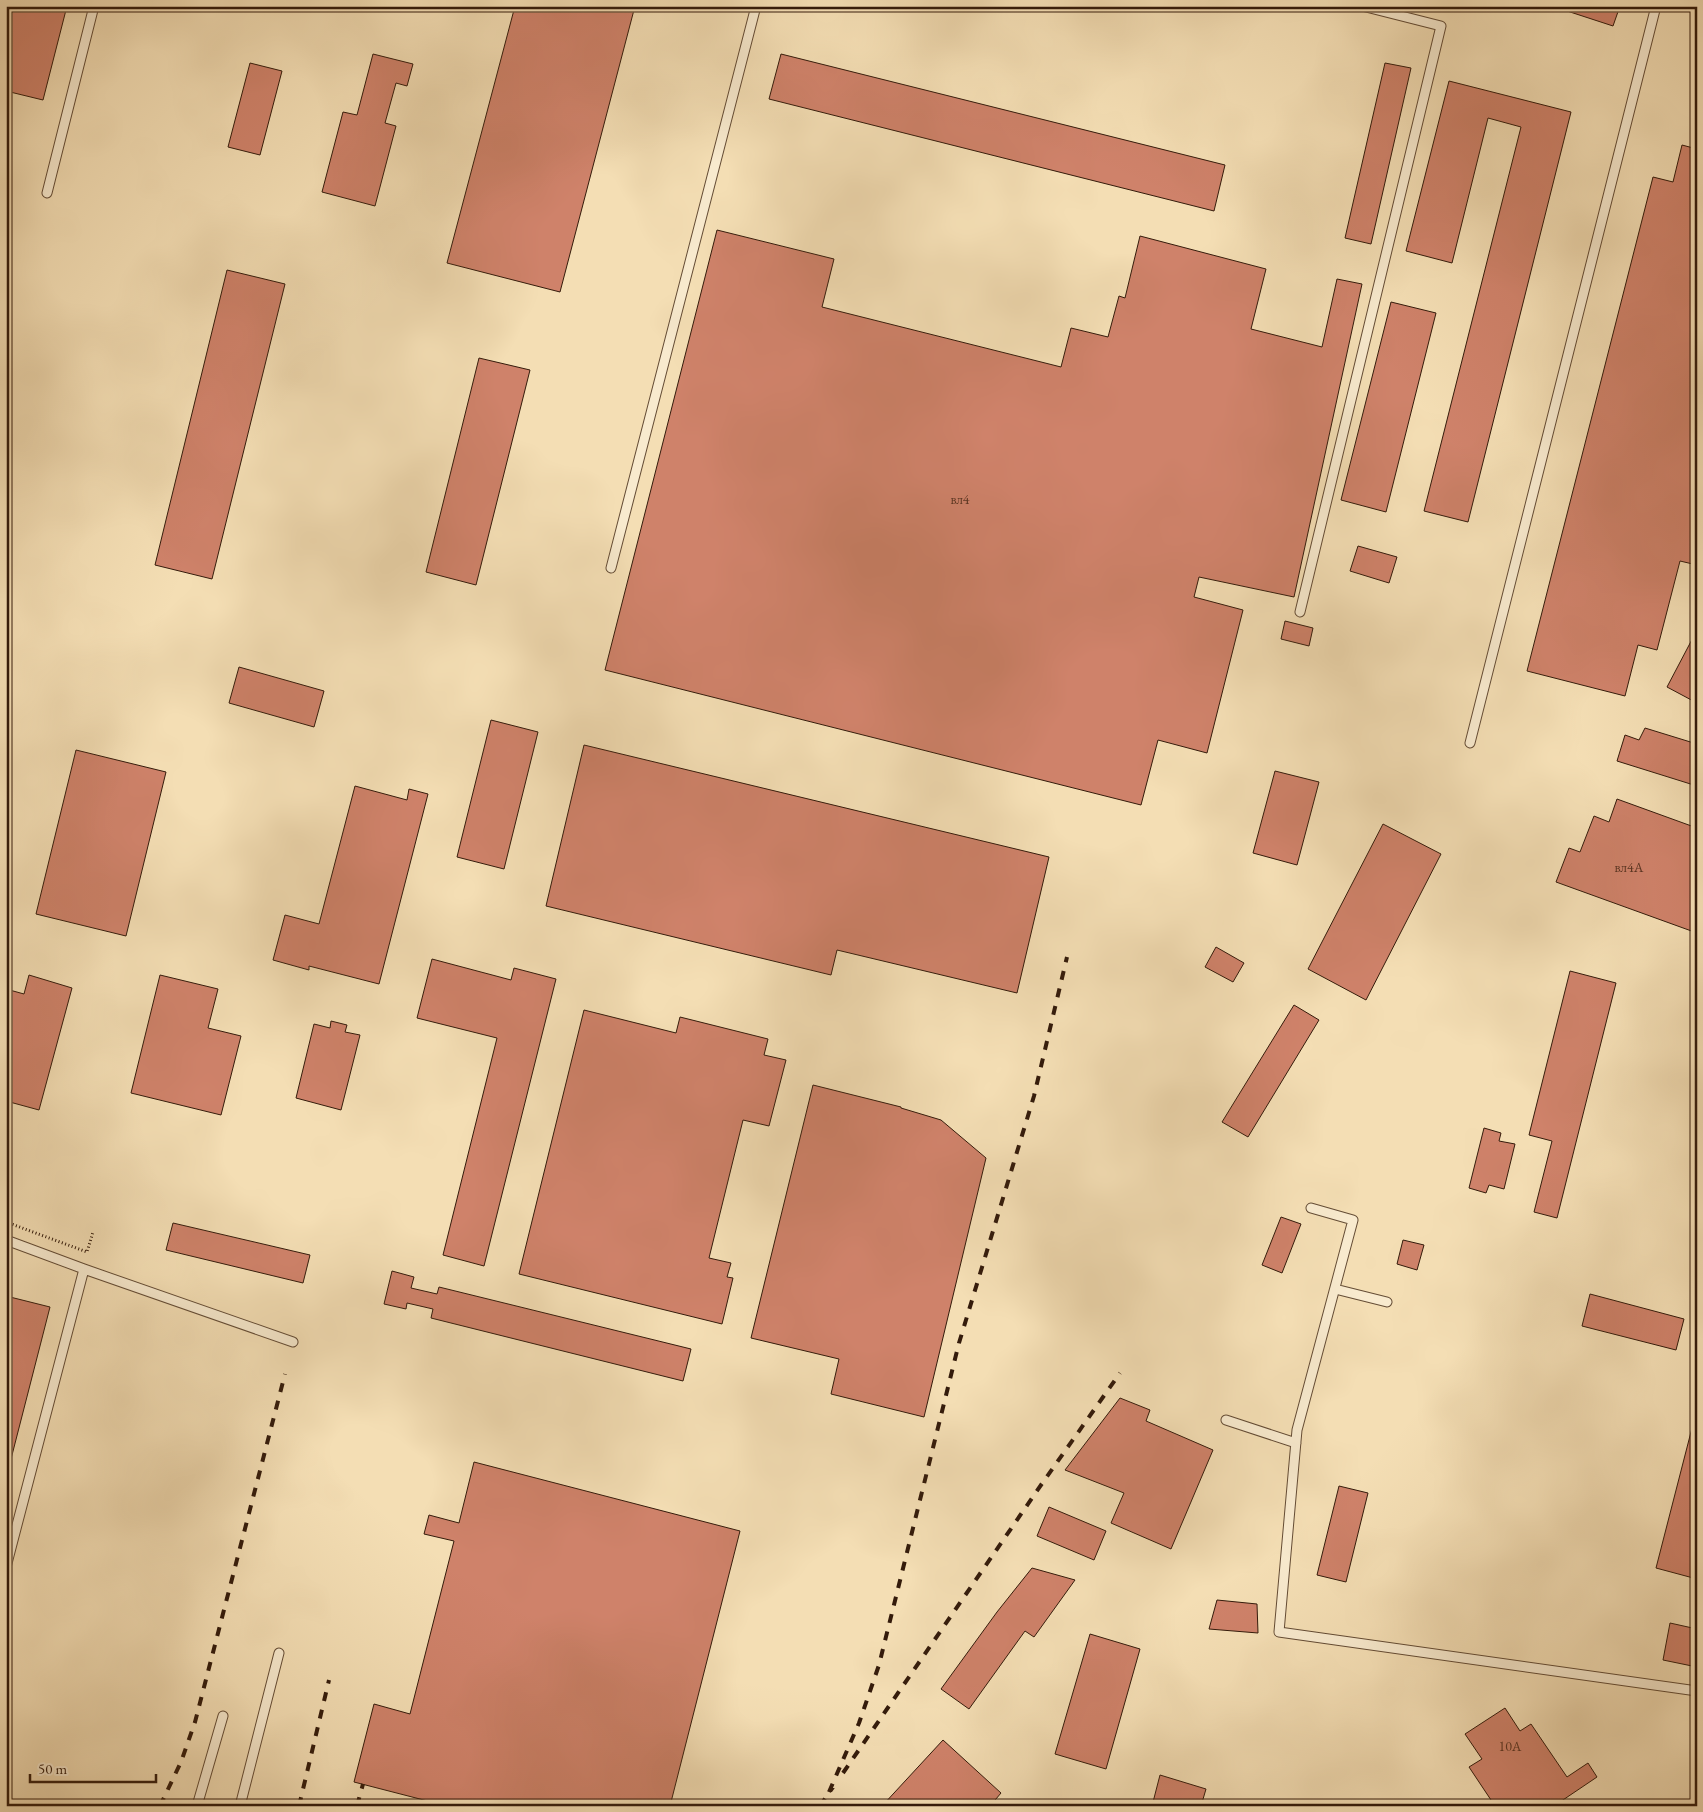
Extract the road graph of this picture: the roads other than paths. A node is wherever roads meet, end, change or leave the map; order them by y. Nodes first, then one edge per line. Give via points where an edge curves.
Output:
1 (94, 6) edge
2 (756, 6) edge
3 (1362, 6) edge
4 (1656, 6) edge
5 (47, 193) dead end
6 (611, 568) dead end
7 (1300, 612) dead end
8 (1470, 743) dead end
9 (1311, 1208) dead end
10 (6, 1240) edge
11 (84, 1269) junction
12 (1335, 1289) junction
13 (1387, 1302) dead end
14 (293, 1342) dead end
15 (1226, 1420) dead end
16 (1296, 1443) junction
17 (6, 1567) edge
18 (279, 1653) dead end
19 (1697, 1691) edge
20 (223, 1716) dead end
21 (197, 1806) edge
22 (240, 1806) edge

1 - 5 lane
2 - 6 lane
3 - 7 lane via 1441,26
4 - 8 lane
9 - 12 lane via 1353,1220
10 - 11 lane
11 - 14 lane
11 - 17 lane
12 - 13 lane
12 - 16 lane
15 - 16 lane
16 - 19 lane via 1279,1632
18 - 22 lane
20 - 21 lane

